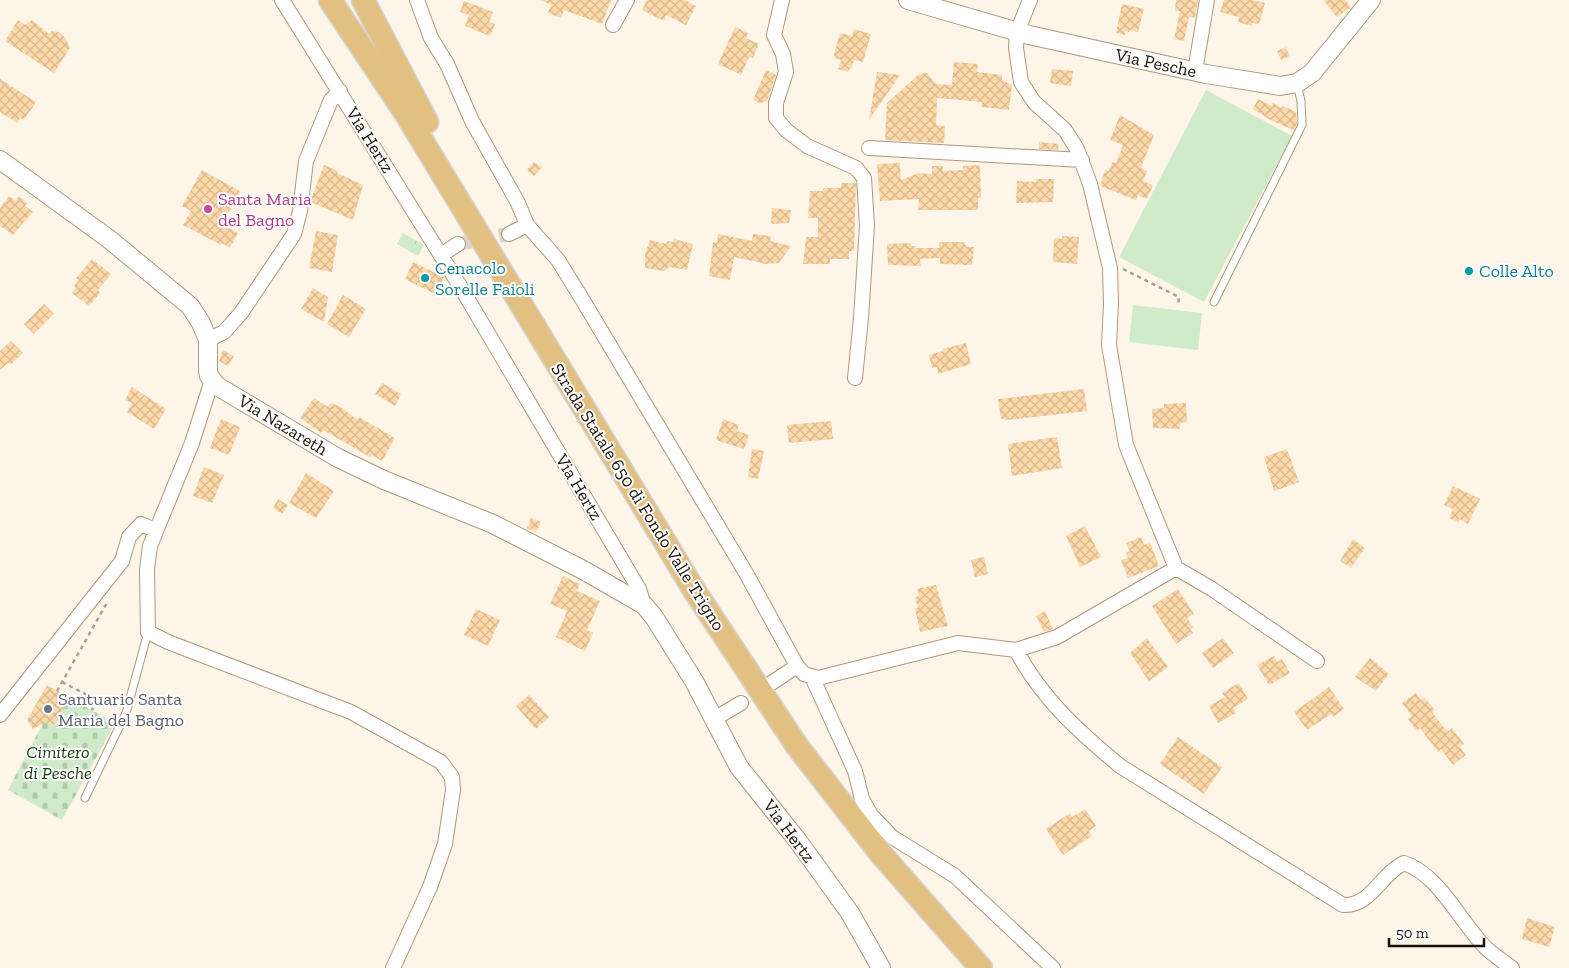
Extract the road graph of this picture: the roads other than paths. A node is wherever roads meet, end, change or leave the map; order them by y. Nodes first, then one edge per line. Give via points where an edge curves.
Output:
1 (282, 0) edge
2 (330, 0) edge
3 (363, 0) edge
4 (417, 0) edge
5 (627, 0) edge
6 (782, 0) edge
7 (908, 0) edge
8 (1030, 0) edge
9 (1207, 0) edge
10 (1372, 0) edge
11 (613, 25) dead end
12 (1017, 32) junction
13 (1195, 71) junction
14 (1297, 83) junction
15 (340, 92) junction
16 (869, 148) dead end
17 (0, 160) edge
18 (1082, 160) junction
19 (527, 225) junction
20 (509, 234) tunnel mouth
21 (466, 237) junction
22 (441, 255) junction
23 (1214, 302) dead end
24 (208, 340) junction
25 (855, 378) dead end
26 (212, 380) junction
27 (155, 530) junction
28 (1176, 568) junction
29 (644, 605) junction
30 (148, 632) junction
31 (1016, 650) junction
32 (1317, 661) dead end
33 (797, 666) junction
34 (812, 678) junction
35 (767, 686) dead end
36 (740, 703) dead end
37 (0, 715) edge
38 (714, 719) junction
39 (85, 798) dead end
40 (393, 968) edge
41 (881, 968) edge
42 (981, 968) edge
43 (1053, 968) edge
44 (1512, 968) edge

1 - 15 street, Via Hertz
2 - 21 highway, Strada Statale 650 di Fondo Valle Trigno via 406,114
3 - 21 highway via 452,167
4 - 19 street via 431,38
5 - 11 street
6 - 25 street via 774,35 783,54 786,72 776,103 776,118 807,146 856,168 864,178 867,226
7 - 12 street, Via Pesche
8 - 12 street
9 - 13 street
10 - 14 street via 1312,73
12 - 13 street, Via Pesche
12 - 18 street via 1021,82 1034,102 1065,130
13 - 14 street, Via Pesche via 1280,86
14 - 23 lane via 1302,125
15 - 22 street, Via Hertz
15 - 24 street via 330,100 306,161 294,234 241,314 224,332
16 - 18 street
17 - 24 street via 109,239 172,290 193,310
18 - 28 street via 1110,268 1109,345 1126,445
19 - 20 street
19 - 33 street via 547,246 579,294 746,573
21 - 22 street
21 - 42 highway, Strada Statale 650 di Fondo Valle Trigno via 797,746 881,854
22 - 29 street, Via Hertz via 639,589
24 - 26 street via 208,371
26 - 27 street via 192,443
26 - 29 street, Via Nazareth via 338,458 493,524
27 - 30 street via 147,569
27 - 37 street via 141,524 129,537 122,561
28 - 31 street via 1057,637
28 - 32 street
29 - 38 street, Via Hertz
30 - 39 lane via 126,713
30 - 40 street via 351,712 448,768 453,790 445,844 430,887
31 - 34 street via 958,643
31 - 44 street via 1040,691 1120,766 1343,905 1354,906 1367,898 1394,868 1404,864 1417,868 1487,949
33 - 34 street
33 - 35 street
34 - 43 street via 855,771 870,815 892,837 955,876
36 - 38 street
38 - 41 street, Via Hertz via 739,767 850,913

